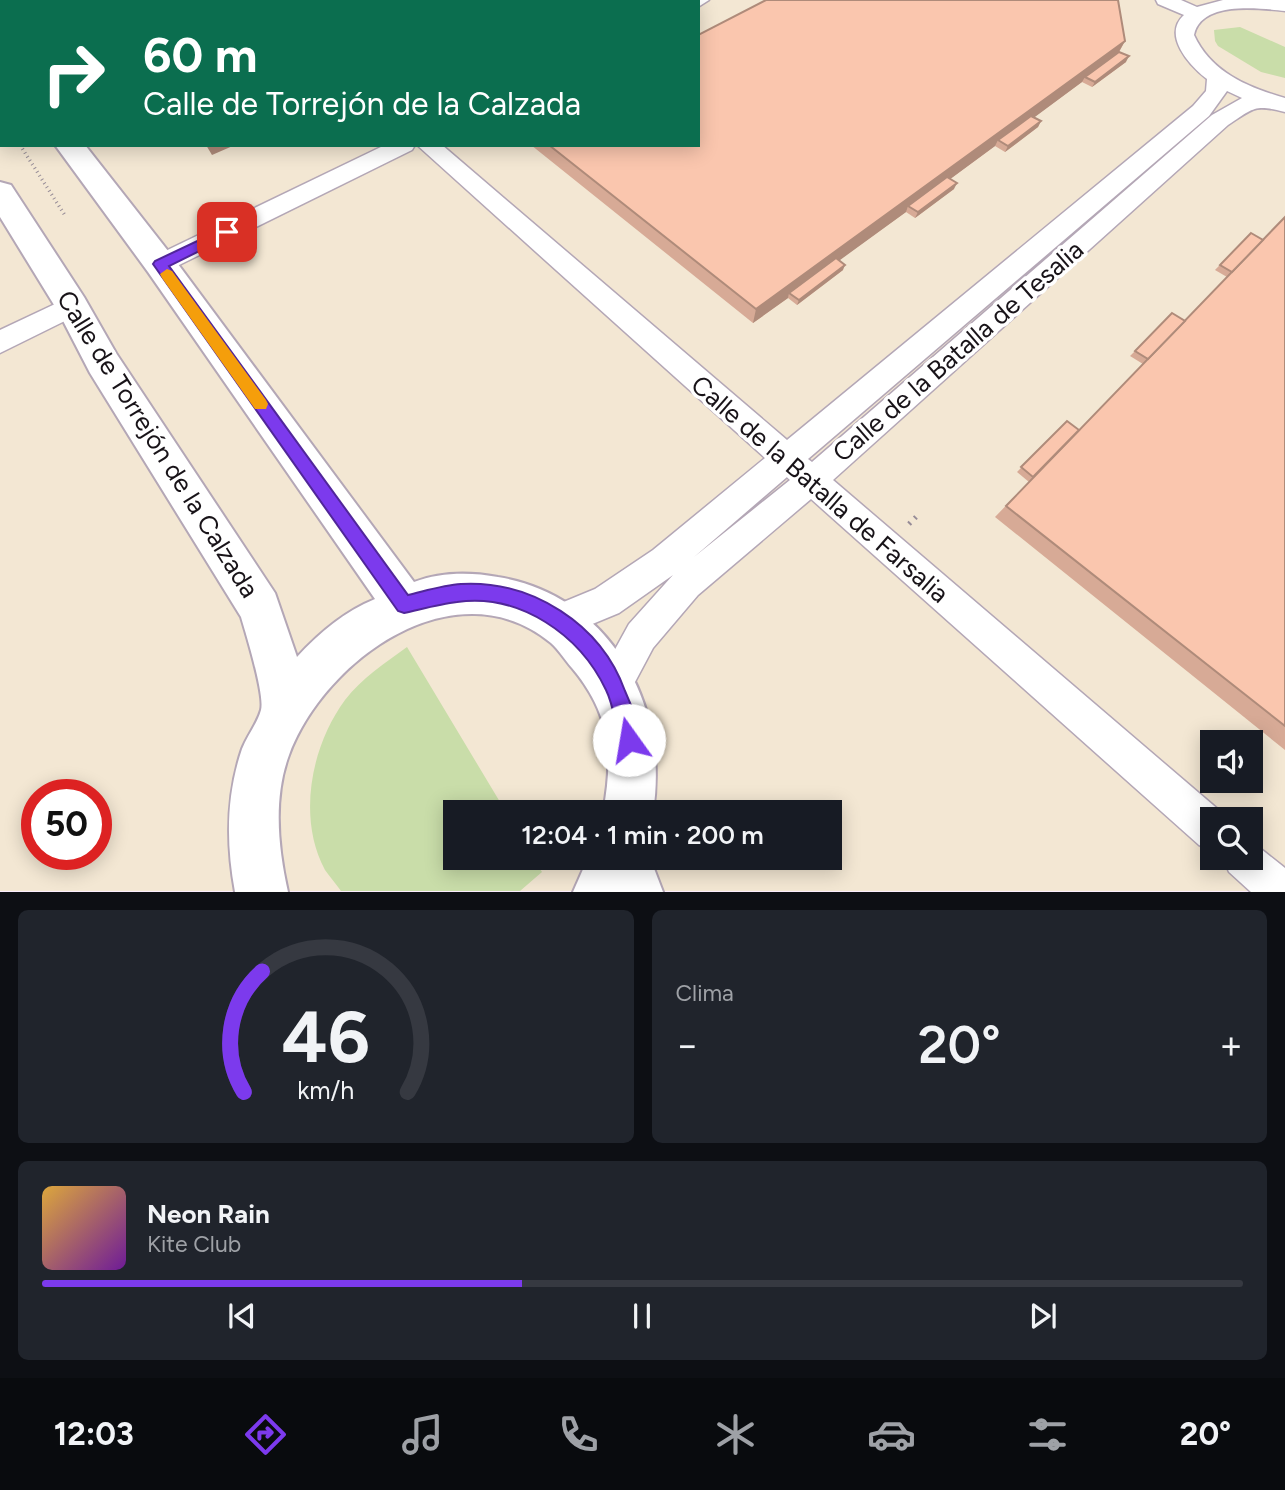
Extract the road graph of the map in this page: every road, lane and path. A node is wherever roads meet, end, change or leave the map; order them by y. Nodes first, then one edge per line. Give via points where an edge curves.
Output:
1 (1165, 0) edge
2 (1285, 5) edge
3 (1195, 13) junction
4 (1217, 76) junction
5 (1275, 102) edge
6 (21, 147) edge
7 (71, 147) edge
8 (400, 147) edge
9 (430, 147) edge
10 (0, 192) edge
11 (66, 216) dead end
12 (160, 264) junction
13 (72, 306) junction
14 (0, 342) edge
15 (787, 459) junction
16 (812, 480) junction
17 (404, 604) junction
18 (561, 621) junction
19 (614, 684) junction
20 (285, 710) junction
21 (629, 800) edge
22 (1200, 820) edge
23 (609, 870) edge
24 (628, 870) edge
25 (1257, 870) edge
26 (251, 882) edge
27 (599, 891) edge
28 (636, 891) edge
29 (1282, 891) edge

1 - 3 street
2 - 3 street via 1237,1
3 - 4 street via 1185,30 1186,41
4 - 5 street
4 - 15 street, Calle de la Batalla de Tesalia via 1216,92 1201,111
5 - 16 street, Calle de la Batalla de Tesalia via 1245,104 1220,120
6 - 11 path
7 - 12 main road
8 - 12 street
9 - 15 street, Calle de la Batalla de Farsalia
10 - 13 main road, Calle de Torrejón de la Calzada
12 - 17 main road
13 - 14 street
13 - 20 main road, Calle de Torrejón de la Calzada via 103,363 260,608
15 - 16 street, Calle de la Batalla de Farsalia
15 - 18 street, Calle de la Batalla de Tesalia via 665,561 607,601
16 - 19 street, Calle de la Batalla de Tesalia via 686,584 641,636
16 - 22 street, Calle de la Batalla de Farsalia
17 - 18 main road via 459,593 486,593 538,607
17 - 20 main road via 334,649
18 - 19 main road via 591,648
19 - 21 main road via 627,720 632,760
20 - 26 main road via 257,783
23 - 27 main road
24 - 28 main road
25 - 29 street

